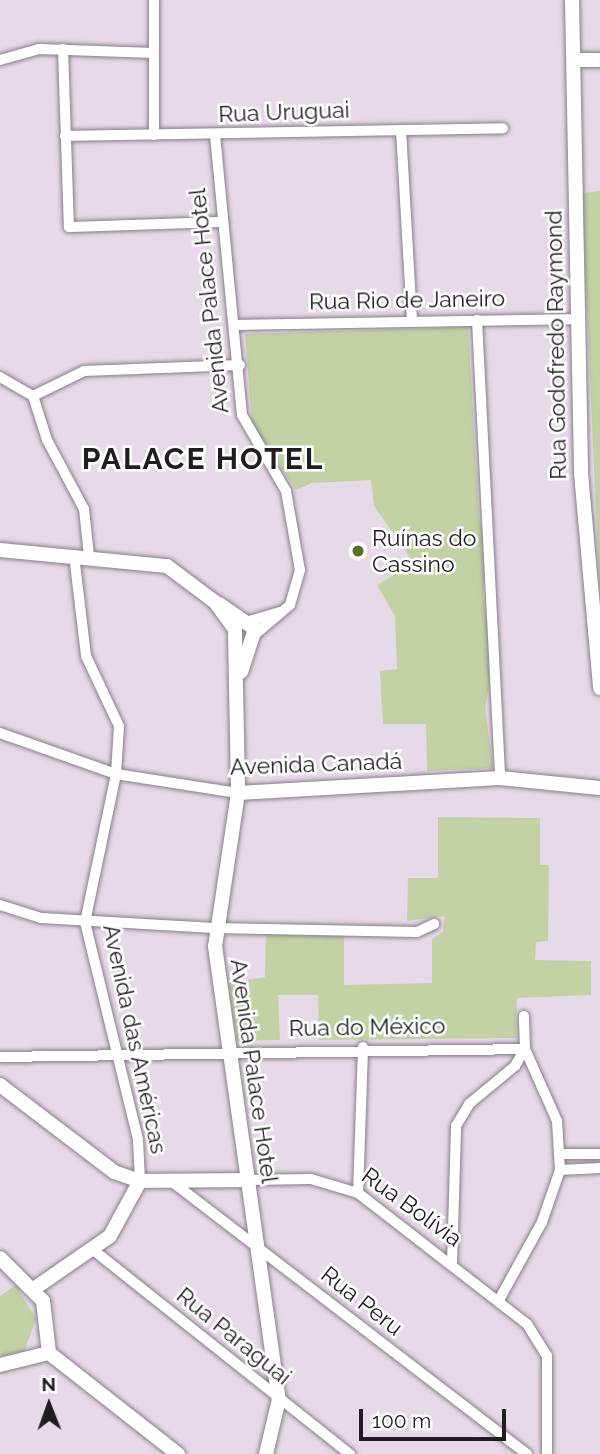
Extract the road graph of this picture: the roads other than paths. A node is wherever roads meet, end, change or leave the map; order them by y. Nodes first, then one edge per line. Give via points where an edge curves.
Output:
1 (154, 0) edge
2 (572, 0) edge
3 (63, 49) junction
4 (154, 53) junction
5 (0, 60) edge
6 (574, 60) junction
7 (600, 60) edge
8 (503, 128) dead end
9 (401, 130) junction
10 (154, 135) junction
11 (215, 135) junction
12 (65, 136) junction
13 (222, 222) junction
14 (412, 319) junction
15 (577, 319) dead end
16 (477, 320) junction
17 (238, 326) junction
18 (240, 365) junction
19 (0, 377) edge
20 (33, 396) junction
21 (0, 550) edge
22 (81, 555) junction
23 (283, 612) junction
24 (241, 626) junction
25 (252, 637) junction
26 (600, 688) edge
27 (238, 691) junction
28 (0, 733) edge
29 (116, 774) junction
30 (500, 778) junction
31 (600, 788) edge
32 (238, 793) junction
33 (0, 905) edge
34 (85, 922) junction
35 (434, 925) dead end
36 (215, 928) junction
37 (524, 1016) dead end
38 (363, 1047) junction
39 (525, 1049) junction
40 (232, 1050) junction
41 (114, 1053) junction
42 (0, 1060) edge
43 (0, 1085) edge
44 (561, 1154) junction
45 (600, 1154) edge
46 (600, 1168) edge
47 (560, 1170) junction
48 (246, 1180) junction
49 (140, 1181) junction
50 (172, 1181) junction
51 (358, 1193) junction
52 (255, 1245) junction
53 (92, 1249) junction
54 (0, 1258) edge
55 (452, 1264) junction
56 (35, 1287) junction
57 (499, 1300) junction
58 (49, 1353) junction
59 (0, 1365) edge
60 (279, 1399) junction
61 (178, 1454) edge
62 (266, 1454) edge
63 (350, 1454) edge
64 (527, 1454) edge
65 (547, 1454) edge

1 - 4 street
2 - 6 street, Rua Godofredo Raymond
3 - 4 street
3 - 5 street
3 - 12 street
4 - 10 street
6 - 7 street
6 - 26 street, Rua Godofredo Raymond via 581,473
8 - 9 street, Rua Uruguai
9 - 11 street, Rua Uruguai
9 - 14 street
10 - 11 street, Rua Uruguai
10 - 12 street, Rua Uruguai
11 - 13 street, Avenida Palace Hotel
12 - 13 street via 69,227
13 - 17 street, Avenida Palace Hotel
14 - 16 street, Rua Rio de Janeiro
14 - 17 street, Rua Rio de Janeiro
15 - 16 street, Rua Rio de Janeiro
16 - 30 street
17 - 18 street, Avenida Palace Hotel
18 - 20 street via 84,371
18 - 23 street, Avenida Palace Hotel via 242,415 286,491 298,551 300,584
19 - 20 street
20 - 22 street, Avenida das Américas via 47,440 85,509
21 - 22 street
22 - 24 street via 167,566
22 - 29 street, Avenida das Américas via 86,656 119,726
23 - 24 street
23 - 25 street, Avenida Palace Hotel
24 - 25 street
24 - 27 street, Avenida Palace Hotel
25 - 27 street, Avenida Palace Hotel
27 - 32 street, Avenida Palace Hotel
28 - 29 street, Avenida Canadá
29 - 32 street, Avenida Canadá
29 - 34 street, Avenida das Américas
30 - 31 street, Avenida Canadá
30 - 32 street, Avenida Canadá
32 - 36 street, Avenida Palace Hotel
33 - 34 street via 41,918
34 - 36 street
34 - 41 street, Avenida das Américas
35 - 36 street via 417,932
36 - 40 street, Avenida Palace Hotel
37 - 39 street
38 - 39 street, Rua do México
38 - 40 street, Rua do México
38 - 51 street
39 - 44 street via 555,1113
39 - 55 street via 507,1077 469,1104 456,1126
40 - 41 street, Rua do México
40 - 48 street, Avenida Palace Hotel
41 - 42 street, Rua do México
41 - 49 street, Avenida das Américas via 138,1140
43 - 49 street via 91,1159
44 - 45 street
44 - 47 street
46 - 47 street
47 - 57 street via 542,1222
48 - 50 street, Rua Bolívia
48 - 51 street, Rua Bolívia via 311,1179
48 - 52 street, Avenida Palace Hotel
49 - 50 street, Rua Bolívia
49 - 53 street, Avenida das Américas via 120,1226
50 - 52 street, Rua Peru
51 - 55 street, Rua Bolívia
52 - 60 street, Avenida Palace Hotel
52 - 64 street, Rua Peru
53 - 56 street, Avenida das Américas
53 - 60 street, Rua Paraguai
54 - 56 street
55 - 57 street, Rua Bolívia
56 - 58 street via 46,1311
57 - 65 street, Rua Bolívia via 543,1344
58 - 59 street
58 - 61 street
60 - 62 street, Avenida Palace Hotel
60 - 63 street, Rua Paraguai

